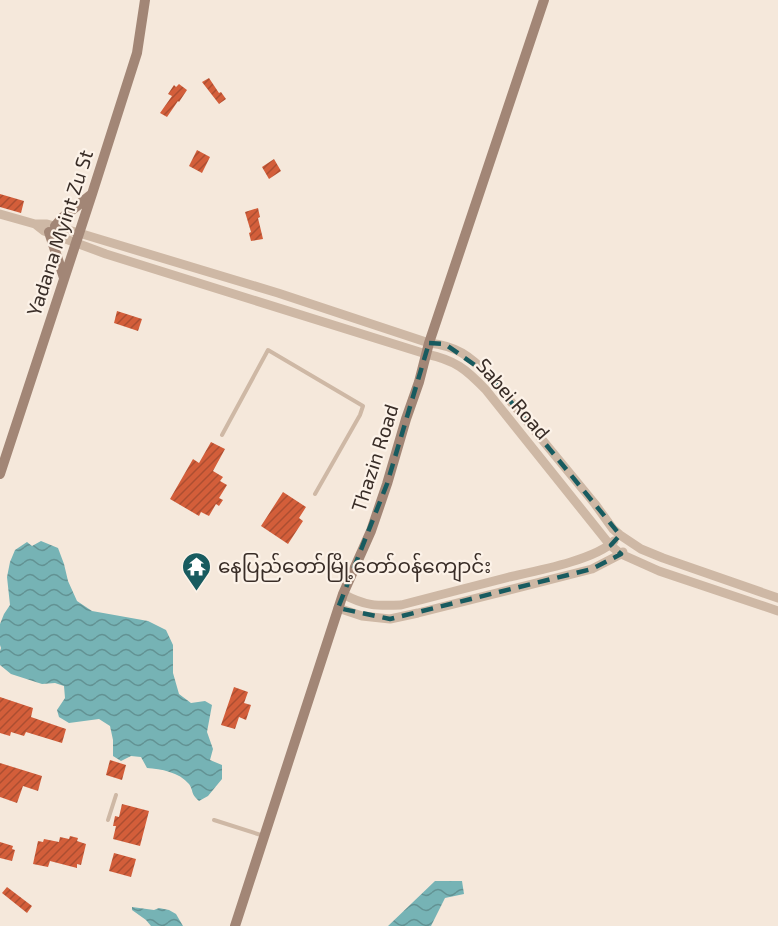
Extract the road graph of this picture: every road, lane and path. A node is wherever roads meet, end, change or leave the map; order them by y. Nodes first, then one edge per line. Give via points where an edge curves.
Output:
1 (145, 0) edge
2 (544, 0) edge
3 (92, 194) junction
4 (0, 214) edge
5 (52, 229) junction
6 (78, 238) junction
7 (64, 278) junction
8 (428, 348) junction
9 (222, 435) dead end
10 (0, 474) edge
11 (315, 494) dead end
12 (620, 535) junction
13 (632, 543) junction
14 (610, 545) junction
15 (621, 554) junction
16 (343, 594) junction
17 (778, 598) edge
18 (338, 608) junction
19 (778, 611) edge
20 (116, 795) dead end
21 (108, 820) dead end
22 (214, 820) dead end
23 (264, 836) junction
24 (236, 926) edge

1 - 3 main road, Yadana Myint Zu St via 136,53
2 - 8 main road, Thazin Road
3 - 5 main road
3 - 6 main road, Yadana Myint Zu St
4 - 5 street, Sabei Road
5 - 6 street, Sabei Road
5 - 7 main road
6 - 7 main road, Yadana Myint Zu St
6 - 8 street, Sabei Road via 278,293
7 - 10 main road, Yadana Myint Zu St
8 - 12 street, Sabei Road via 445,344 473,359
8 - 14 street, Sabei Road via 457,364 486,390
8 - 16 main road, Thazin Road via 381,503
9 - 11 lane via 268,350 363,406
12 - 13 street, Sabei Road
12 - 14 street
13 - 15 street
13 - 17 street, Sabei Road via 663,558
14 - 15 street, Sabei Road
14 - 16 street via 560,565 401,605 375,606
15 - 18 street via 592,569 390,619
15 - 19 street, Sabei Road via 658,571
16 - 18 main road, Thazin Road
18 - 23 main road, Thazin Road
20 - 21 lane
22 - 23 lane
23 - 24 main road, Thazin Road

